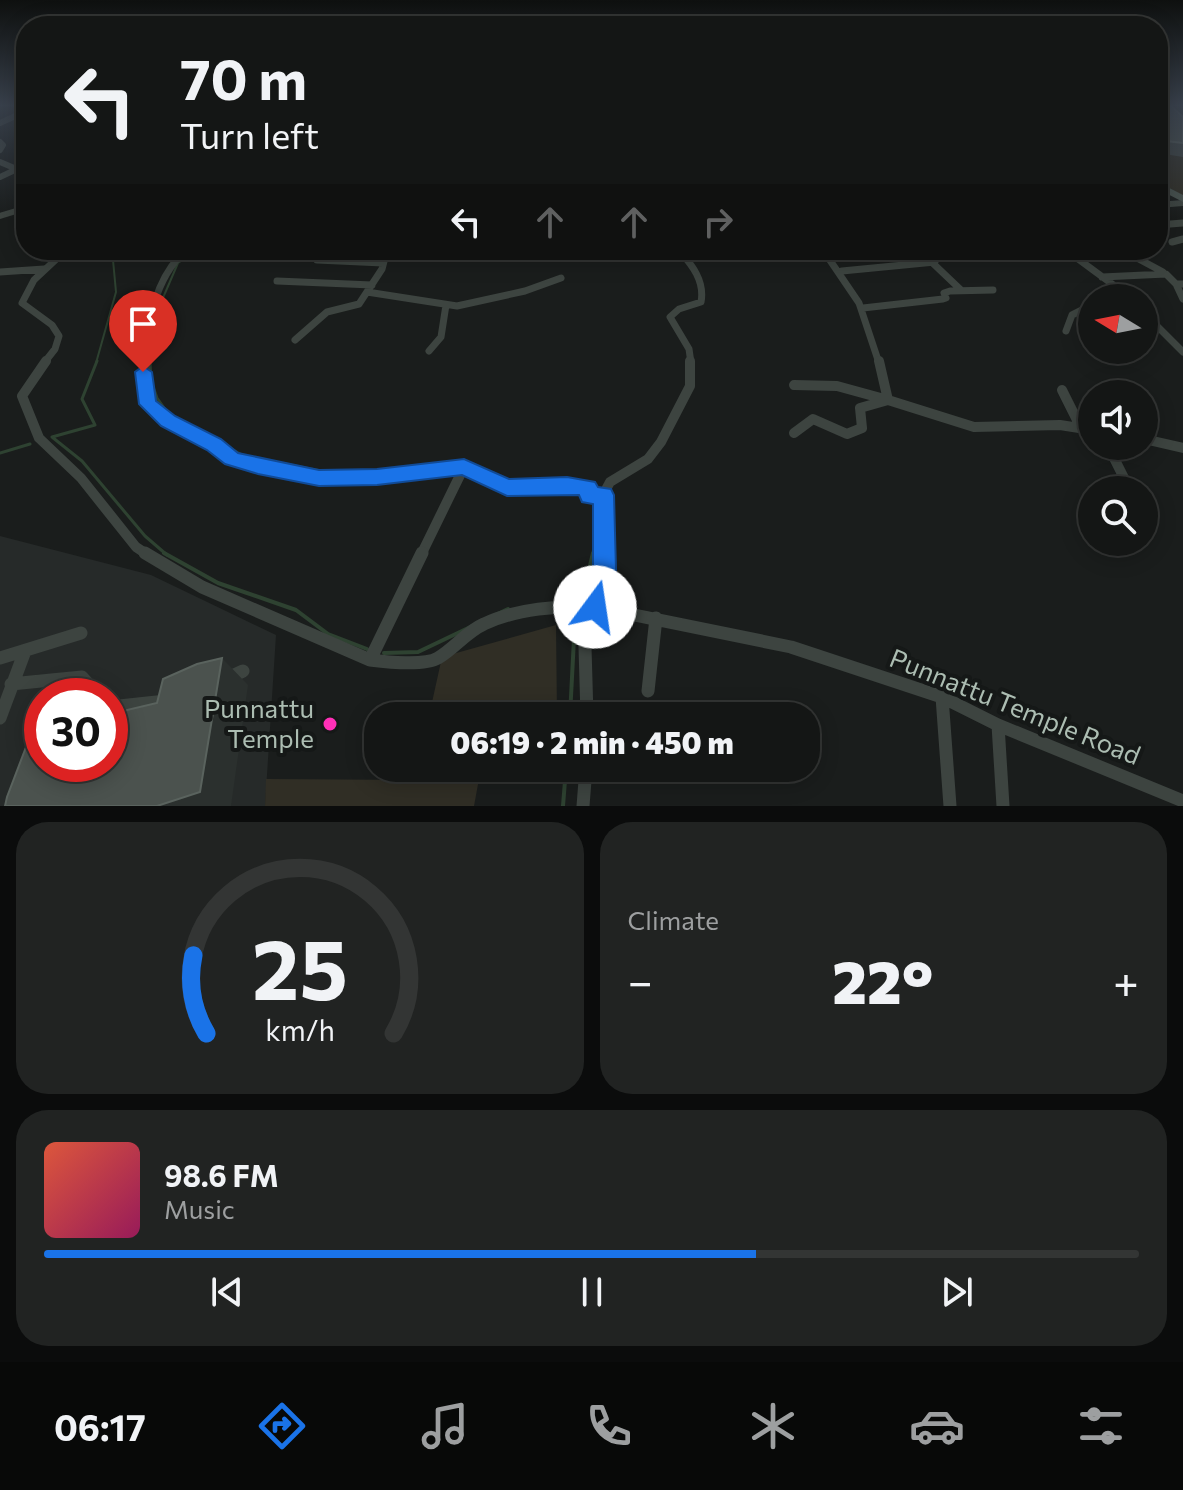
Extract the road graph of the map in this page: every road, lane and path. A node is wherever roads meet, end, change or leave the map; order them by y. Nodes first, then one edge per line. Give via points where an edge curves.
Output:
1 (1183, 239) edge
2 (1172, 242) dead end
3 (54, 260) edge
4 (174, 260) edge
5 (317, 260) dead end
6 (384, 260) edge
7 (688, 260) edge
8 (832, 260) edge
9 (914, 260) edge
10 (936, 260) edge
11 (1083, 260) edge
12 (1140, 260) edge
13 (383, 263) junction
14 (44, 269) junction
15 (842, 271) junction
16 (0, 272) edge
17 (1166, 274) junction
18 (1102, 277) junction
19 (561, 278) dead end
20 (277, 281) dead end
21 (1112, 284) edge
22 (1179, 284) edge
23 (369, 288) junction
24 (961, 290) junction
25 (993, 290) dead end
26 (1183, 299) edge
27 (446, 305) junction
28 (863, 308) junction
29 (1078, 312) edge
30 (1158, 327) edge
31 (1066, 331) dead end
32 (295, 340) dead end
33 (429, 351) dead end
34 (1183, 352) edge
35 (794, 385) dead end
36 (1062, 390) dead end
37 (888, 400) junction
38 (1078, 422) edge
39 (1078, 428) edge
40 (794, 433) dead end
41 (1158, 442) edge
42 (1183, 448) edge
43 (464, 467) junction
44 (599, 498) junction
45 (575, 606) junction
46 (595, 607) junction
47 (656, 618) junction
48 (81, 633) dead end
49 (25, 651) junction
50 (0, 658) edge
51 (370, 660) junction
52 (243, 671) dead end
53 (24, 683) edge
54 (218, 683) edge
55 (11, 684) junction
56 (648, 691) dead end
57 (942, 697) junction
58 (180, 700) edge
59 (587, 702) edge
60 (128, 705) edge
61 (0, 718) edge
62 (998, 725) junction
63 (585, 782) edge
64 (1159, 798) edge
65 (1183, 801) edge
66 (583, 806) edge
67 (950, 806) edge
68 (1003, 806) edge

1 - 2 street
3 - 14 street, Punnattu Temple Road
4 - 43 street via 167,266 143,353 148,404 168,421 232,458 297,475 377,477
5 - 13 street
6 - 13 street
7 - 44 street via 703,298 670,317 689,349 692,376 684,402 648,459 610,482
8 - 15 street
9 - 15 street
10 - 24 street
11 - 18 street
12 - 17 street
13 - 23 street
14 - 16 street
14 - 51 street, Punnattu Temple Road via 26,289 22,303 49,320 59,336 22,396 39,438 81,478 136,547 202,587
15 - 28 street
17 - 18 street
17 - 22 street
18 - 21 street
19 - 27 street via 468,305
20 - 23 street
22 - 26 street
23 - 27 street
23 - 32 street via 359,304 327,312
24 - 25 street
24 - 28 street via 945,291 943,299
27 - 33 street via 442,335
28 - 37 street via 873,329
29 - 31 street
30 - 34 street
35 - 37 street via 837,386
36 - 38 street
37 - 39 street via 974,427
37 - 40 street via 860,408 862,428 847,434 813,419
41 - 42 street
43 - 44 street via 507,488 588,487
43 - 51 street
44 - 46 street via 605,570
45 - 46 street, Punnattu Temple Road
45 - 51 street, Punnattu Temple Road via 485,623 437,659
45 - 59 street via 584,613
46 - 47 street, Punnattu Temple Road
47 - 56 street
47 - 57 street, Punnattu Temple Road via 791,647
48 - 49 street
49 - 50 street
49 - 55 street
52 - 54 street
53 - 55 street
55 - 61 street
57 - 62 street, Punnattu Temple Road
57 - 67 street
58 - 60 street
62 - 64 street, Punnattu Temple Road
62 - 68 street
63 - 66 street
64 - 65 street, Punnattu Temple Road

